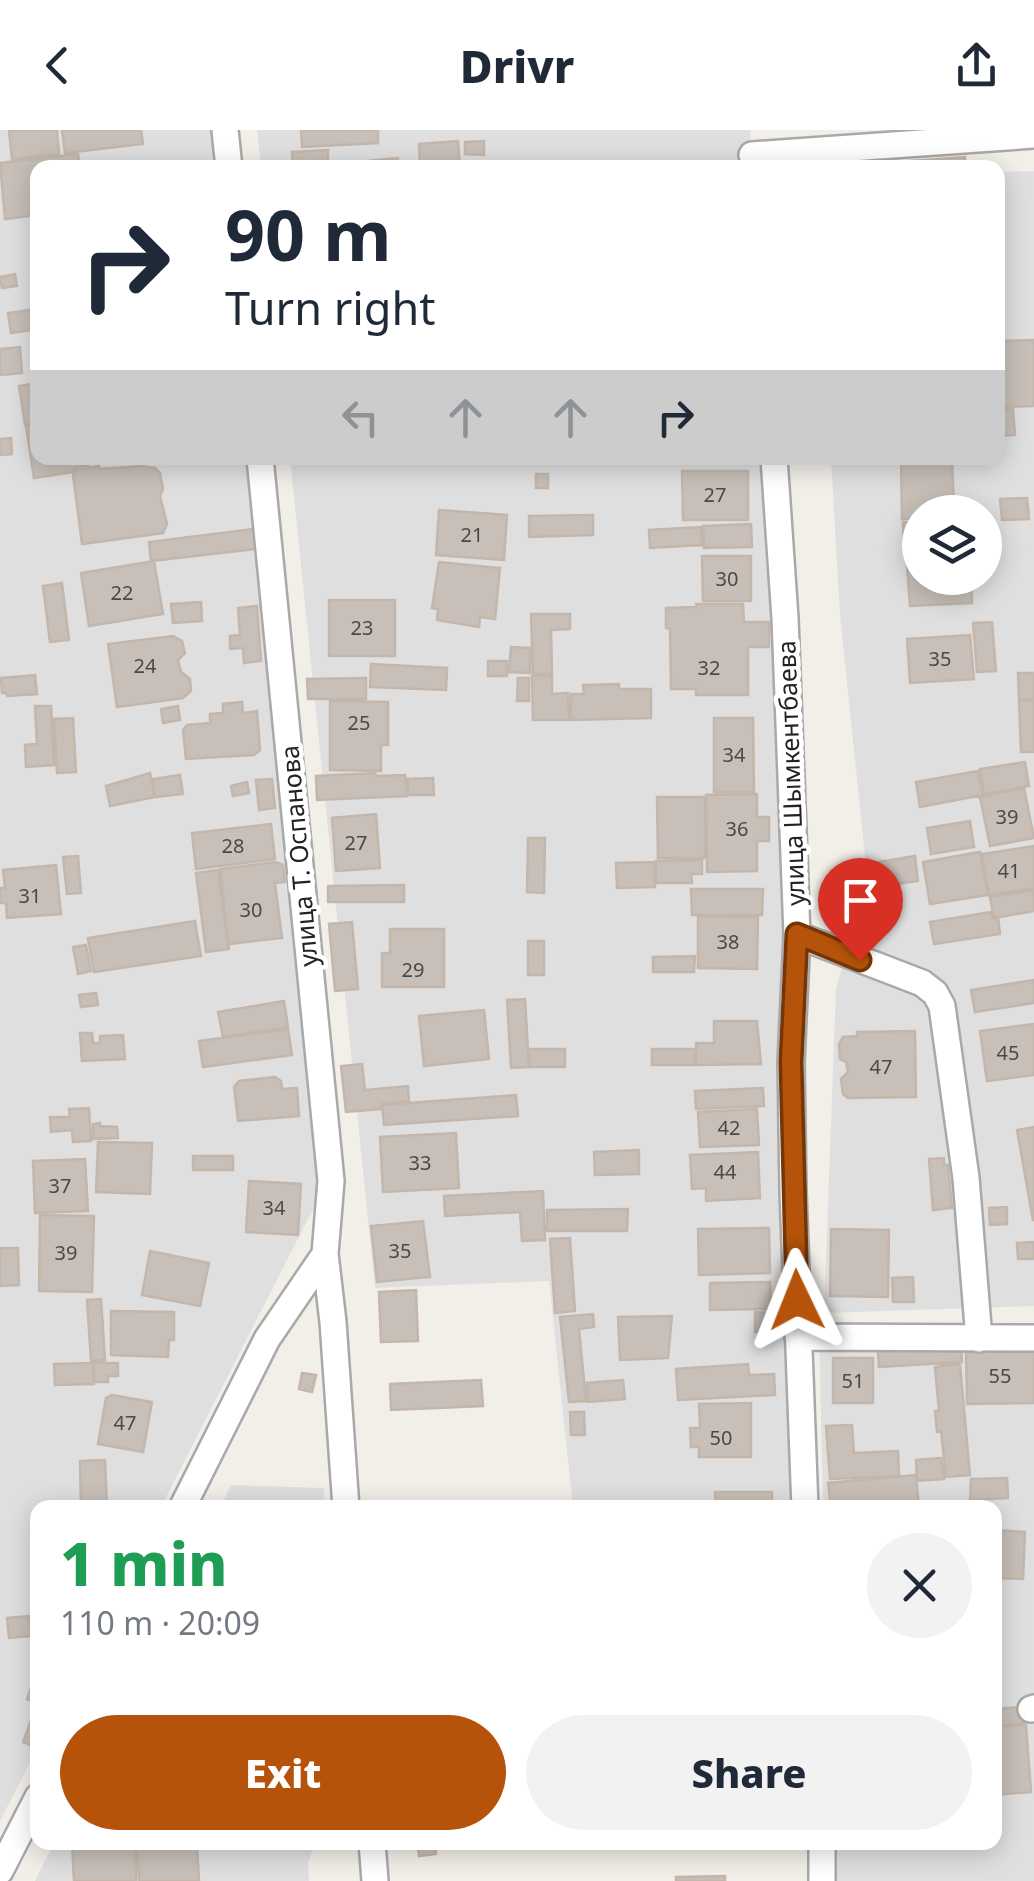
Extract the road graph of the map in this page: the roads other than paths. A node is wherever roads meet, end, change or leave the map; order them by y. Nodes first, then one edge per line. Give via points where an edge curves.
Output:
1 (225, 130) edge
2 (1034, 136) edge
3 (752, 151) edge
4 (228, 160) edge
5 (261, 465) edge
6 (774, 465) edge
7 (797, 934) junction
8 (325, 1254) junction
9 (798, 1337) junction
10 (1034, 1338) edge
11 (979, 1340) junction
12 (186, 1500) edge
13 (345, 1500) edge
14 (806, 1500) edge
15 (30, 1813) edge
16 (373, 1850) edge
17 (822, 1850) edge
18 (0, 1871) edge
19 (376, 1881) edge
20 (822, 1881) edge

1 - 4 street
2 - 3 street
5 - 8 street, улица Т. Оспанова via 332,1181
6 - 7 street, улица Шымкентбаева
7 - 9 street, улица Шымкентбаева via 791,1062
7 - 11 street via 922,983 942,1006
8 - 12 street, улица Т. Оспанова via 266,1339
8 - 13 street, улица Т. Оспанова
9 - 11 street
9 - 14 street, улица Шымкентбаева
10 - 11 street
15 - 18 street
16 - 19 street
17 - 20 street

